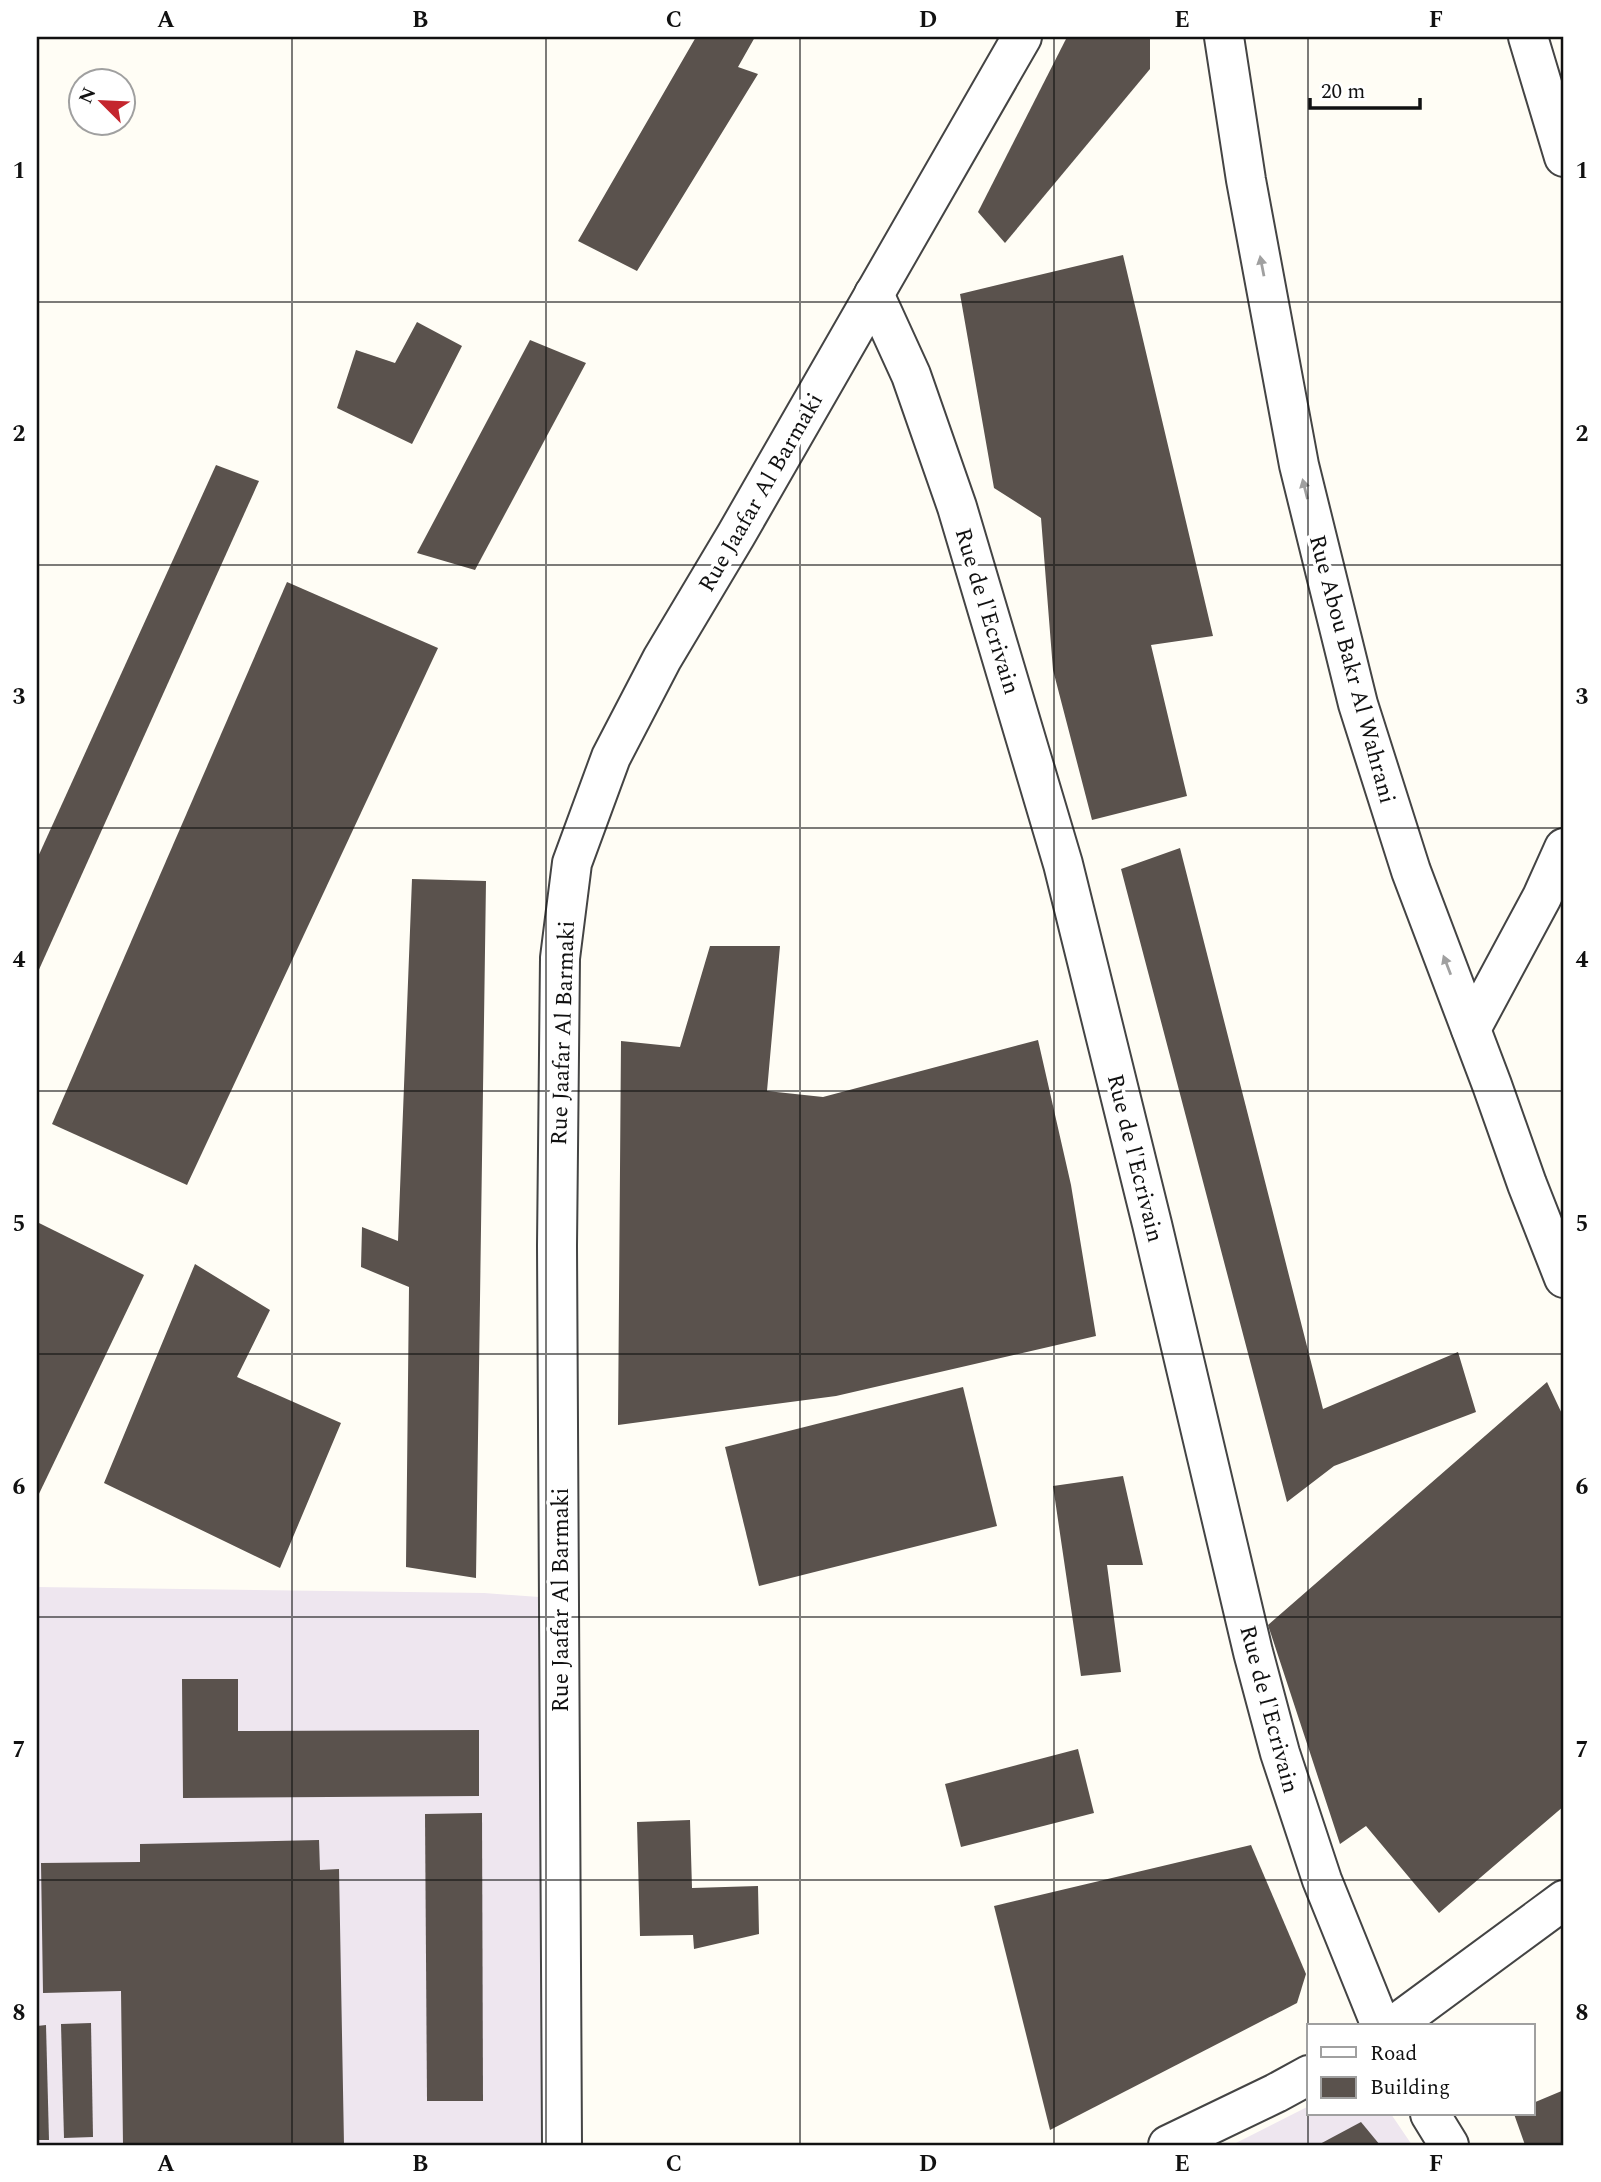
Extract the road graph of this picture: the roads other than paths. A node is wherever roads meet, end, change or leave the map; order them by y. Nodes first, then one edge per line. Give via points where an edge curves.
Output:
1 (1021, 37) edge
2 (1224, 37) edge
3 (1528, 37) edge
4 (1564, 157) edge
5 (874, 294) junction
6 (1564, 848) edge
7 (1471, 1029) junction
8 (1564, 1278) edge
9 (1564, 1900) edge
10 (1380, 2024) edge
11 (1396, 2024) edge
12 (1307, 2076) edge
13 (1431, 2116) edge
14 (562, 2145) edge
15 (1168, 2145) edge
16 (1449, 2145) edge

1 - 5 street, Rue Jaafar Al Barmaki
7 -> 2 street, Rue Abou Bakr Al Wahrani via 1411,871 1351,677 1300,464
3 - 4 street
5 - 10 street, Rue de l'Ecrivain via 911,375 957,507 1063,864 1276,1740 1322,1880
5 - 14 street, Rue Jaafar Al Barmaki via 662,659 611,757 572,863 560,958 557,1218
6 - 7 street
7 - 8 street, Rue Abou Bakr Al Wahrani
9 - 11 street
12 - 15 street
13 - 16 street

